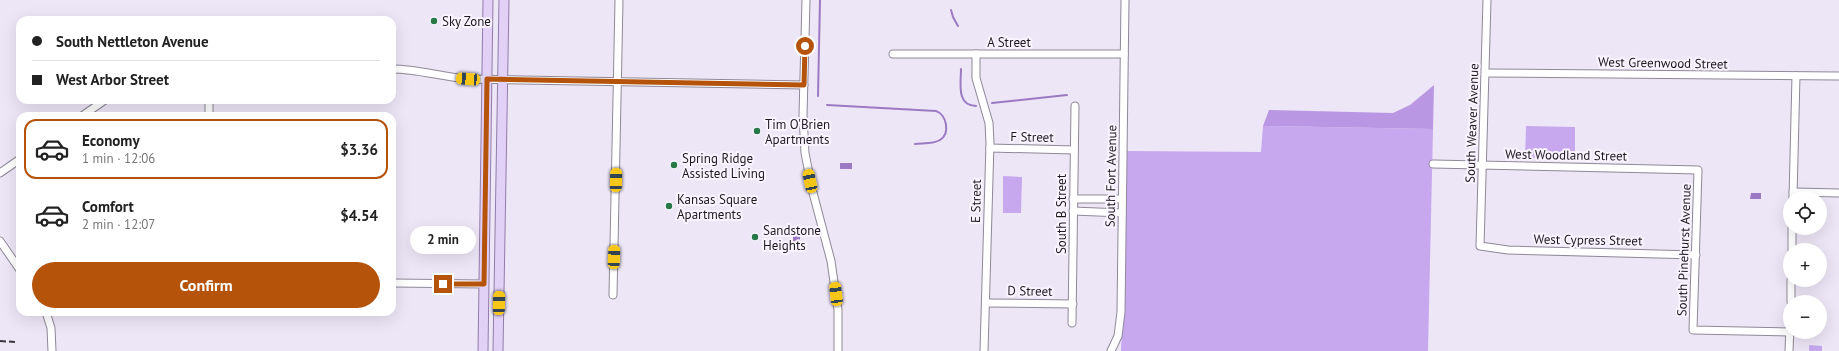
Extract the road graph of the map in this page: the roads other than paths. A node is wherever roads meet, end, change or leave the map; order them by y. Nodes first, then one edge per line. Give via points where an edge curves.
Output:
1 (488, 0) edge
2 (504, 0) edge
3 (619, 0) edge
4 (806, 0) edge
5 (1124, 0) edge
6 (1487, 0) edge
7 (893, 54) dead end
8 (976, 54) junction
9 (1124, 54) junction
10 (396, 68) edge
11 (1486, 73) junction
12 (1796, 76) junction
13 (1839, 76) edge
14 (487, 79) junction
15 (502, 79) junction
16 (618, 81) junction
17 (804, 85) junction
18 (99, 104) edge
19 (1074, 106) dead end
20 (88, 112) edge
21 (990, 148) junction
22 (1074, 150) junction
23 (16, 162) edge
24 (1433, 164) dead end
25 (1482, 165) junction
26 (1698, 170) joint
27 (0, 173) edge
28 (1793, 191) edge
29 (1839, 193) edge
30 (1827, 194) edge
31 (1073, 198) junction
32 (1122, 199) junction
33 (1073, 211) junction
34 (1122, 213) junction
35 (0, 241) edge
36 (1480, 246) joint
37 (1696, 255) junction
38 (16, 264) edge
39 (396, 284) edge
40 (484, 284) junction
41 (613, 295) dead end
42 (986, 303) junction
43 (1073, 304) junction
44 (47, 316) edge
45 (1072, 323) dead end
46 (1783, 332) edge
47 (1790, 339) edge
48 (52, 351) edge
49 (483, 351) edge
50 (498, 351) edge
51 (838, 351) edge
52 (984, 351) edge
53 (1111, 351) edge
54 (1789, 351) edge

1 - 14 main road
2 - 15 main road
3 - 16 street
4 - 17 street
5 - 9 street, South Fort Avenue
6 - 11 street, South Weaver Avenue
7 - 8 street, A Street
8 - 9 street, A Street
8 - 21 street, E Street via 976,78 989,122
9 - 32 street, South Fort Avenue
10 - 14 street via 455,78
11 - 12 street, West Greenwood Street
11 - 25 street, South Weaver Avenue
12 - 13 street, West Greenwood Street
12 - 28 street
14 - 15 street
14 - 40 main road
15 - 16 street
15 - 50 main road
16 - 17 street
16 - 41 street
17 - 51 street via 805,153 832,266 838,310
18 - 20 street
19 - 22 street, South B Street
21 - 22 street, F Street
21 - 42 street, E Street
22 - 31 street, South B Street
23 - 27 street
24 - 25 street, West Woodland Street
25 - 26 street, West Woodland Street
25 - 36 street, South Weaver Avenue
26 - 37 street, South Pinehurst Avenue
29 - 30 street
31 - 32 street
31 - 33 street, South B Street
32 - 34 street, South Fort Avenue
33 - 34 street
33 - 43 street, South B Street
34 - 53 street, South Fort Avenue via 1121,312 1118,336
35 - 38 street
36 - 37 street, West Cypress Street via 1508,250
37 - 46 street, South Pinehurst Avenue via 1693,330
39 - 40 street
40 - 49 main road
42 - 43 street, D Street
42 - 52 street, E Street
43 - 45 street, South B Street
44 - 48 street via 51,328
47 - 54 street

